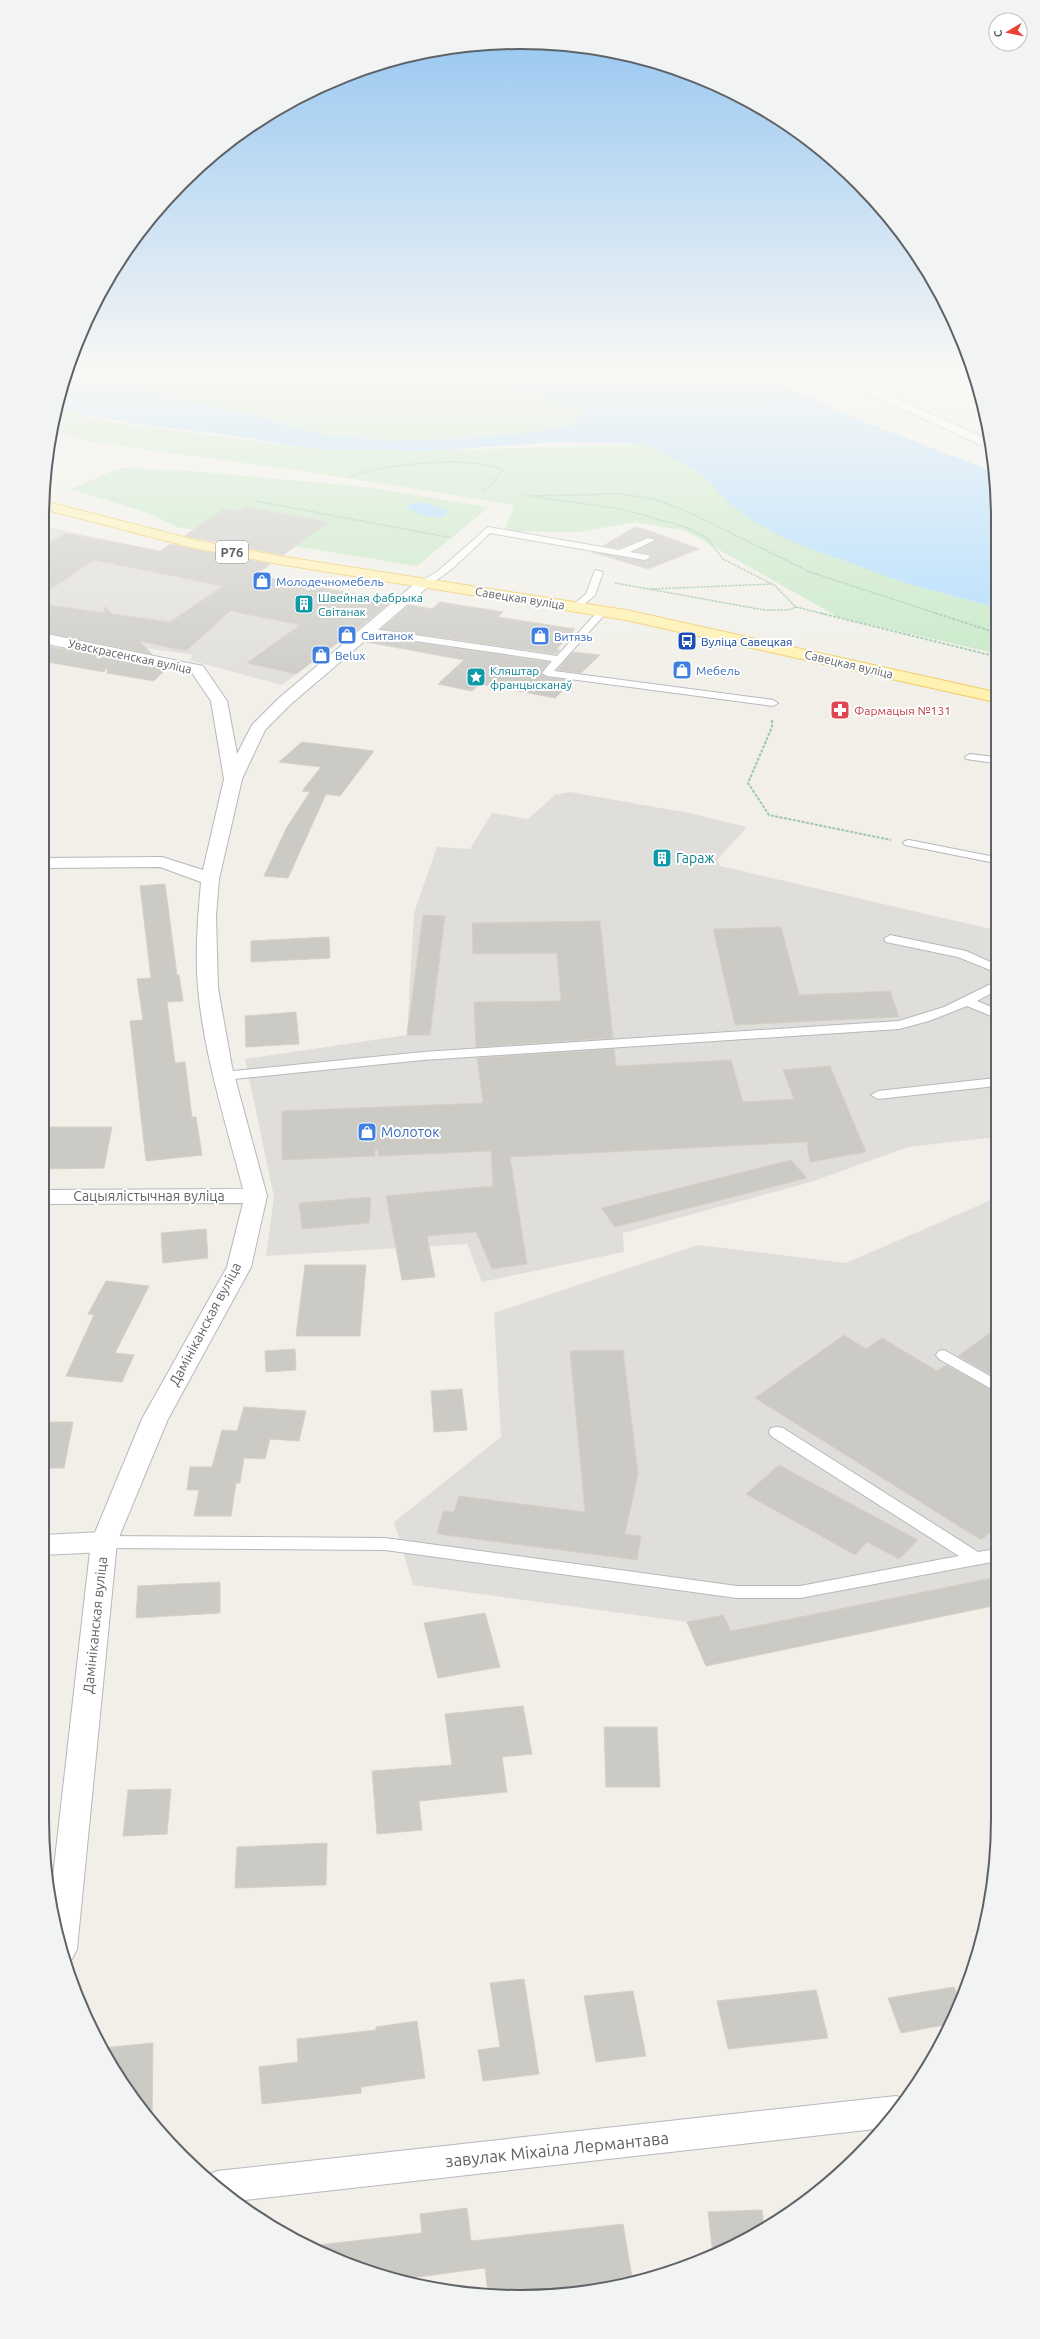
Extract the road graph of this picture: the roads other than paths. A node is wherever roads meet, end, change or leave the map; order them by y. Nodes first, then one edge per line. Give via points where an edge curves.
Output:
1 (49, 507) edge
2 (651, 540) dead end
3 (622, 552) junction
4 (645, 557) dead end
5 (597, 576) road end
6 (424, 583) junction
7 (576, 607) junction
8 (603, 611) junction
9 (367, 631) junction
10 (49, 639) edge
11 (559, 659) junction
12 (991, 696) edge
13 (773, 703) road end
14 (970, 757) dead end
15 (991, 760) edge
16 (233, 779) junction
17 (909, 843) road end
18 (991, 859) edge
19 (49, 863) edge
20 (210, 879) junction
21 (890, 939) dead end
22 (991, 966) edge
23 (991, 989) edge
24 (967, 1002) junction
25 (991, 1012) edge
26 (224, 1076) junction
27 (991, 1083) edge
28 (878, 1095) dead end
29 (256, 1196) junction
30 (49, 1197) edge
31 (944, 1355) dead end
32 (991, 1383) edge
33 (777, 1432) dead end
34 (104, 1542) junction
35 (49, 1545) edge
36 (991, 1557) edge
37 (976, 1559) junction
38 (63, 1932) edge
39 (889, 2112) edge
40 (225, 2186) edge

1 - 6 main road, Савецкая вуліца / Р76 via 194,544
2 - 3 lane
3 - 4 lane
3 - 6 lane via 488,530 441,573
5 - 7 lane via 590,595
6 - 7 main road, Савецкая вуліца / Р76
6 - 9 street, Дамініканская вуліца
7 - 8 main road, Савецкая вуліца / Р76
8 - 11 lane
8 - 12 main road, Савецкая вуліца / Р76
9 - 11 lane
9 - 16 street, Дамініканская вуліца via 285,701 258,728
10 - 16 street, Уваскрасенская вуліца via 197,669 219,701
11 - 13 lane via 547,673
14 - 15 lane
16 - 20 street, Дамініканская вуліца
17 - 18 lane
19 - 20 street via 162,862
20 - 26 street, Дамініканская вуліца via 206,916 208,988
21 - 22 lane via 962,954
23 - 24 lane
24 - 25 lane
24 - 26 lane via 923,1020 899,1025 423,1056
26 - 29 street, Дамініканская вуліца
27 - 28 lane
29 - 30 street, Сацыялістычная вуліца
29 - 34 street, Дамініканская вуліца via 239,1266 155,1419
31 - 32 lane
33 - 37 lane
34 - 35 street
34 - 37 lane via 385,1544 737,1592 800,1592
34 - 38 street, Дамініканская вуліца
36 - 37 lane
39 - 40 street, завулак Міхаіла Лермантава

